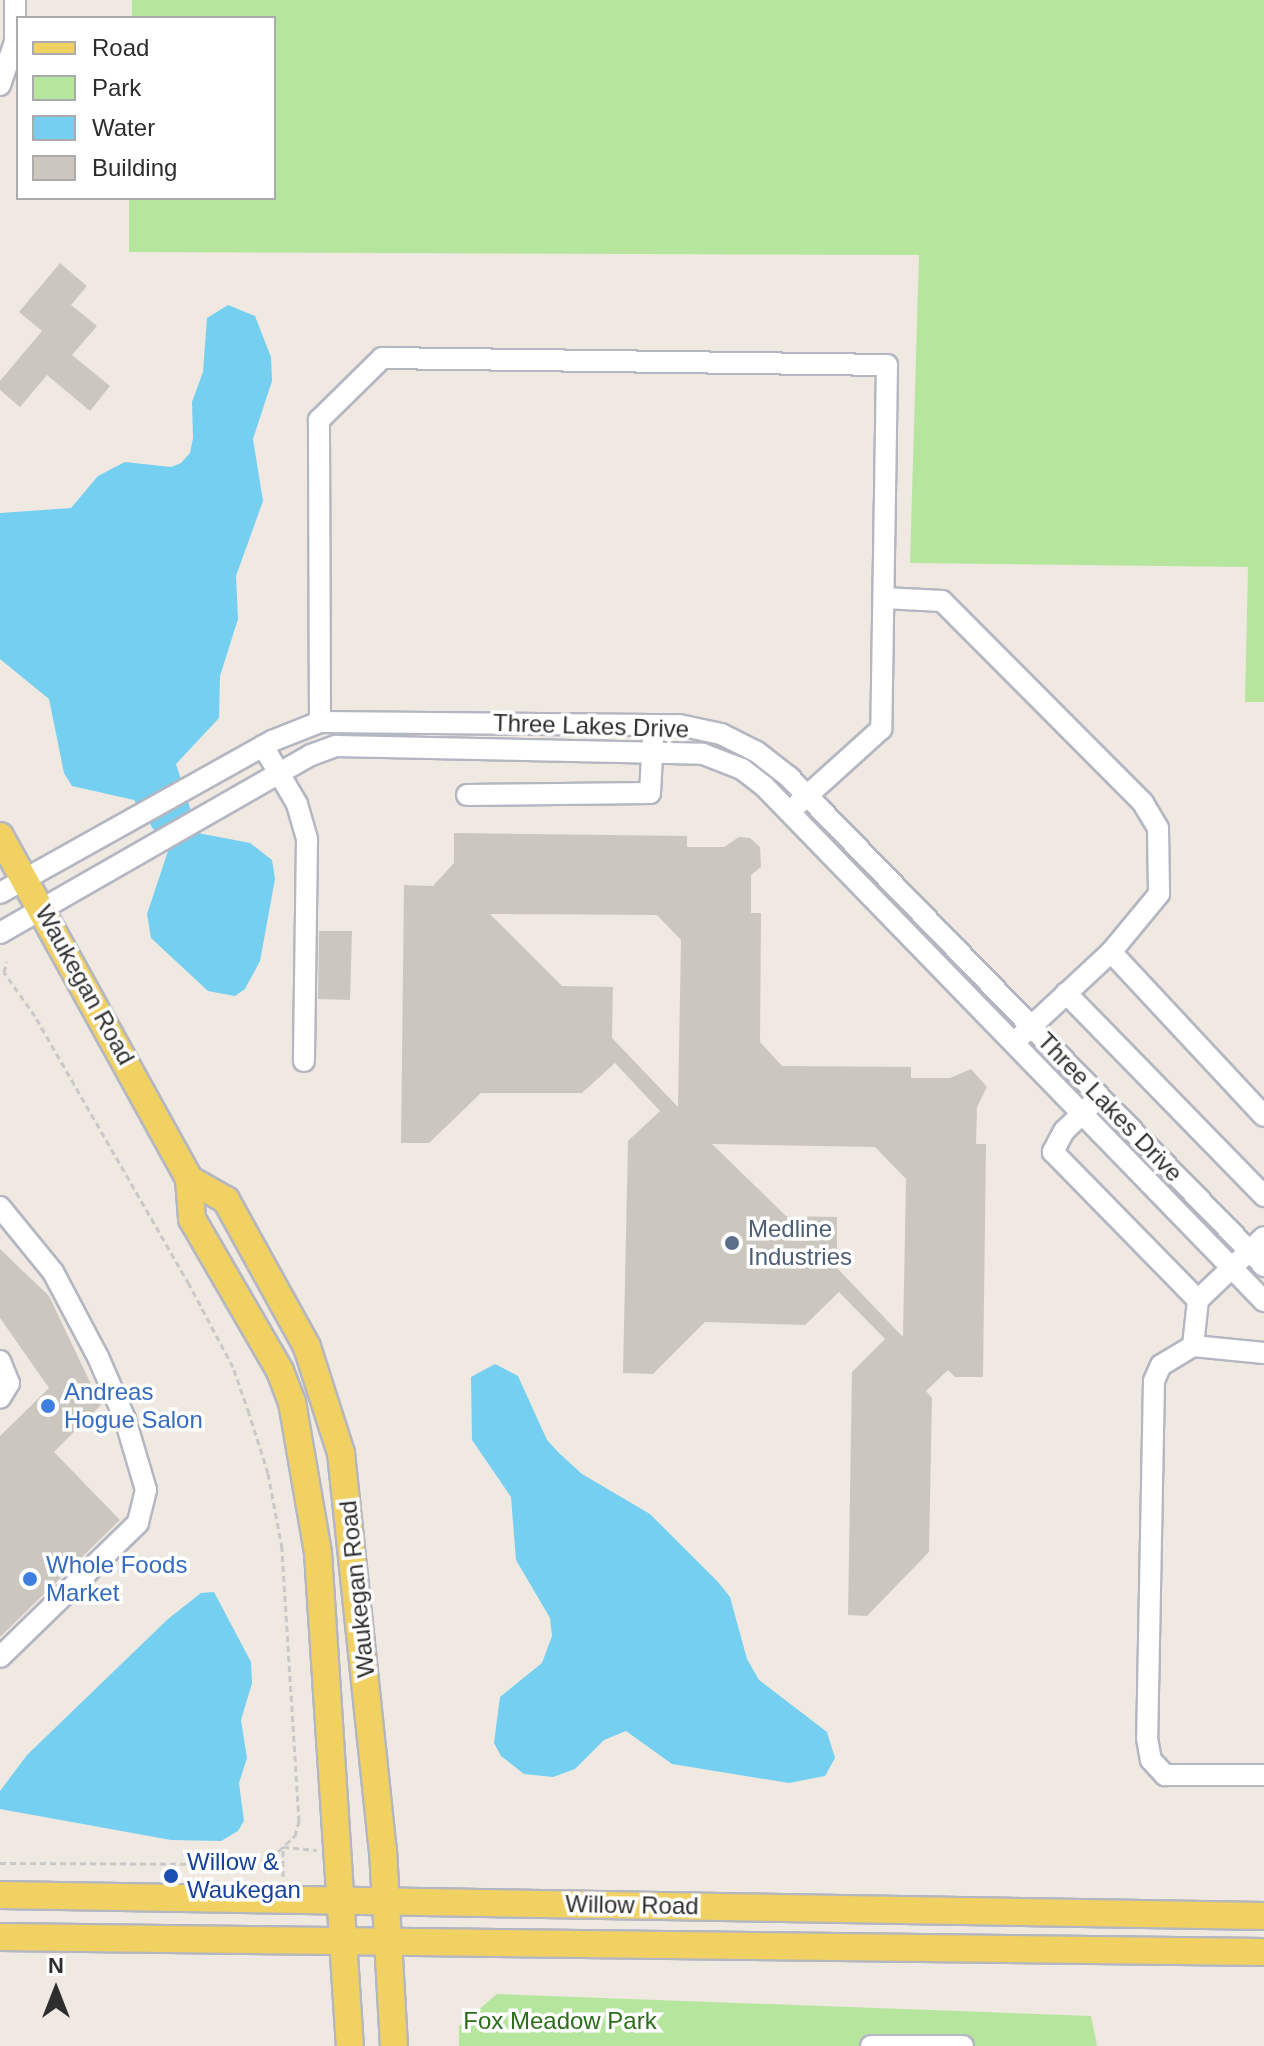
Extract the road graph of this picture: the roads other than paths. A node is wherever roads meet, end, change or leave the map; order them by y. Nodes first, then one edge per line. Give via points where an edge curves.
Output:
1 (15, 0) edge
2 (0, 85) edge
3 (884, 598) junction
4 (320, 722) junction
5 (653, 725) junction
6 (263, 746) junction
7 (653, 749) junction
8 (278, 774) junction
9 (467, 795) dead end
10 (807, 796) junction
11 (790, 813) junction
12 (0, 836) edge
13 (26, 878) junction
14 (0, 893) edge
15 (43, 909) junction
16 (0, 933) edge
17 (1111, 952) junction
18 (1066, 993) junction
19 (1031, 1026) junction
20 (1013, 1043) junction
21 (304, 1061) dead end
22 (1256, 1094) edge
23 (1100, 1097) junction
24 (1081, 1113) junction
25 (1264, 1116) edge
26 (189, 1179) junction
27 (1264, 1196) edge
28 (0, 1207) edge
29 (1259, 1251) edge
30 (1232, 1268) junction
31 (1198, 1300) junction
32 (1264, 1301) edge
33 (1193, 1346) junction
34 (1264, 1353) edge
35 (0, 1361) edge
36 (0, 1398) edge
37 (0, 1657) edge
38 (1264, 1775) edge
39 (0, 1895) edge
40 (339, 1901) junction
41 (386, 1902) junction
42 (1264, 1916) edge
43 (0, 1937) edge
44 (342, 1940) junction
45 (388, 1940) junction
46 (1264, 1952) edge
47 (350, 2046) edge
48 (394, 2046) edge
49 (871, 2046) edge
50 (963, 2046) edge

1 - 2 street via 15,42
3 - 4 street via 887,365 382,358 319,420
3 - 10 street via 881,729
3 - 17 street via 942,601 1143,803 1158,828 1159,894
4 - 5 street, Three Lakes Drive
4 - 6 street, Three Lakes Drive
5 - 7 street
5 - 10 street, Three Lakes Drive via 702,729 737,741
6 - 8 street
6 - 13 street, Three Lakes Drive
7 - 8 street, Three Lakes Drive via 336,746
7 - 9 street via 650,793 638,797
7 - 11 street, Three Lakes Drive via 703,754 742,769
8 - 15 street, Three Lakes Drive
8 - 21 street via 297,804 307,840
10 - 11 street
10 - 19 street, Three Lakes Drive
11 - 20 street, Three Lakes Drive
12 - 13 main road, Waukegan Road
13 - 14 street, Three Lakes Drive
13 - 15 main road, Waukegan Road
15 - 16 street, Three Lakes Drive
15 - 26 main road, Waukegan Road
17 - 18 street
17 - 22 street
18 - 19 street
18 - 27 street
19 - 20 street
19 - 23 street, Three Lakes Drive
20 - 24 street, Three Lakes Drive
22 - 25 street
23 - 24 street
23 - 29 street, Three Lakes Drive
24 - 30 street, Three Lakes Drive
24 - 31 street via 1053,1152
26 - 40 main road, Waukegan Road via 192,1219 280,1371 292,1402 318,1553
26 - 41 main road, Waukegan Road via 226,1200 307,1347 341,1453
28 - 37 street via 53,1272 98,1357 125,1419 146,1490 138,1523
29 - 30 street
30 - 31 street
30 - 32 street, Three Lakes Drive
31 - 33 street
33 - 34 street
33 - 38 street via 1161,1365 1154,1381 1151,1760 1165,1775
35 - 36 street via 9,1383
39 - 40 main road, Willow Road
40 - 41 main road, Willow Road
40 - 44 main road, Waukegan Road
41 - 42 main road, Willow Road
41 - 45 main road, Waukegan Road
43 - 44 main road, Willow Road
44 - 45 main road, Willow Road
44 - 47 main road, Waukegan Road
45 - 46 main road, Willow Road
45 - 48 main road, Waukegan Road
49 - 50 street

